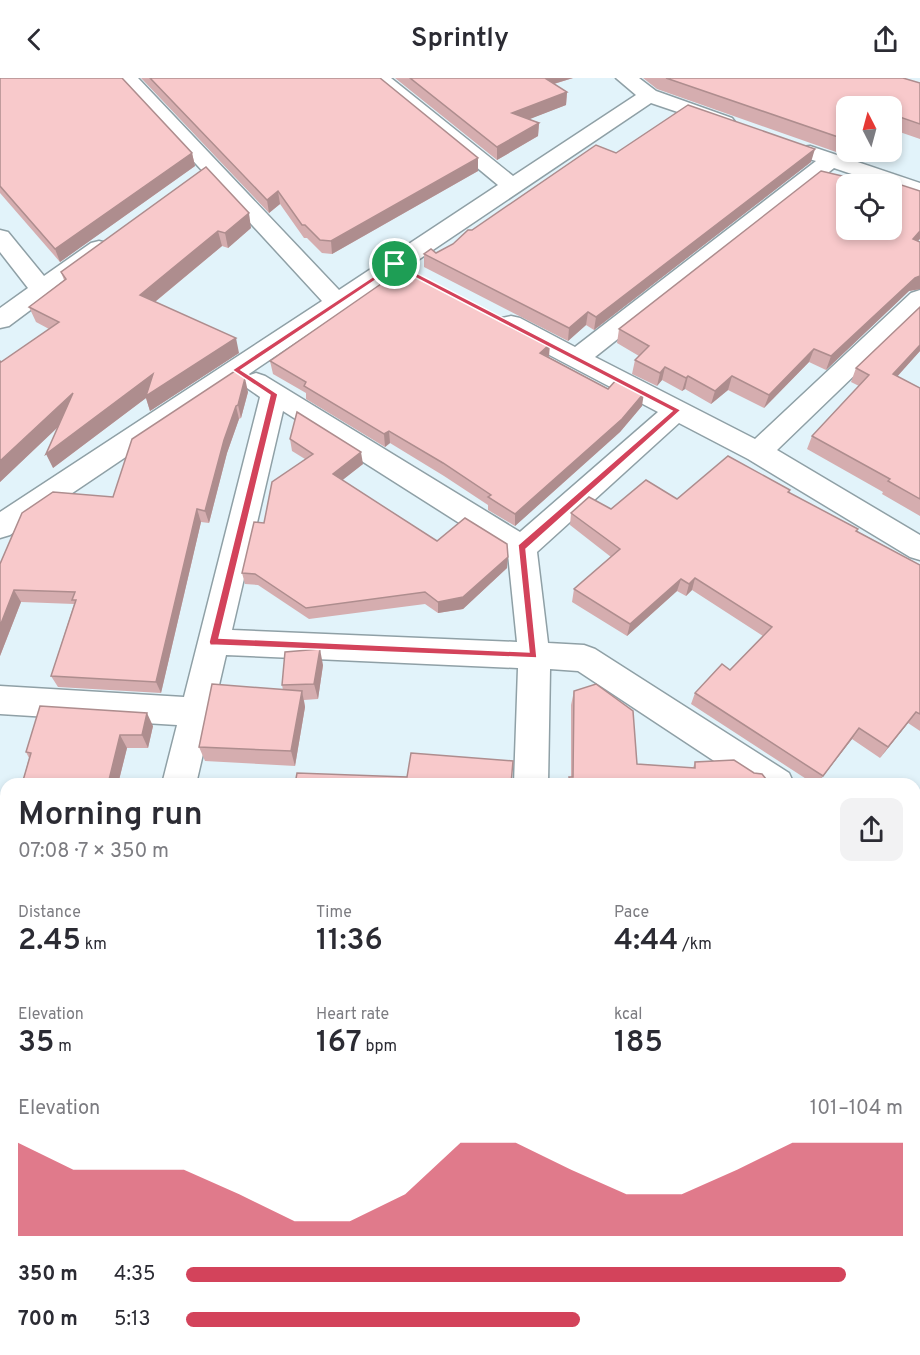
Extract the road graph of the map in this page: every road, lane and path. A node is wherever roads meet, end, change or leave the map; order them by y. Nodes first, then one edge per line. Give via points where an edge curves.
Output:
1 (128, 78) edge
2 (379, 78) edge
3 (626, 78) edge
4 (649, 95) junction
5 (745, 129) edge
6 (788, 144) edge
7 (831, 160) junction
8 (512, 186) junction
9 (920, 191) edge
10 (117, 234) edge
11 (0, 237) edge
12 (395, 264) junction
13 (425, 280) edge
14 (42, 289) junction
15 (920, 298) edge
16 (337, 302) junction
17 (486, 311) edge
18 (0, 320) edge
19 (577, 358) junction
20 (236, 370) junction
21 (274, 394) junction
22 (677, 410) junction
23 (758, 452) junction
24 (0, 527) edge
25 (522, 548) junction
26 (920, 549) edge
27 (214, 642) junction
28 (534, 656) junction
29 (0, 700) edge
30 (197, 712) junction
31 (180, 778) edge
32 (531, 778) edge
33 (768, 778) edge

1 - 16 street via 202,173
2 - 8 street
3 - 4 street
4 - 5 street
4 - 8 street
6 - 7 street
7 - 9 street
7 - 19 street
8 - 12 street
10 - 14 street
11 - 14 street
12 - 13 street
12 - 16 street
14 - 18 street
15 - 23 street
16 - 20 street
17 - 19 street
19 - 22 street
20 - 21 street
20 - 24 street
21 - 25 street
21 - 27 street
22 - 23 street
22 - 25 street
23 - 26 street
25 - 28 street
27 - 28 street
27 - 30 street
28 - 32 street
28 - 33 street via 584,658
29 - 30 street
30 - 31 street

